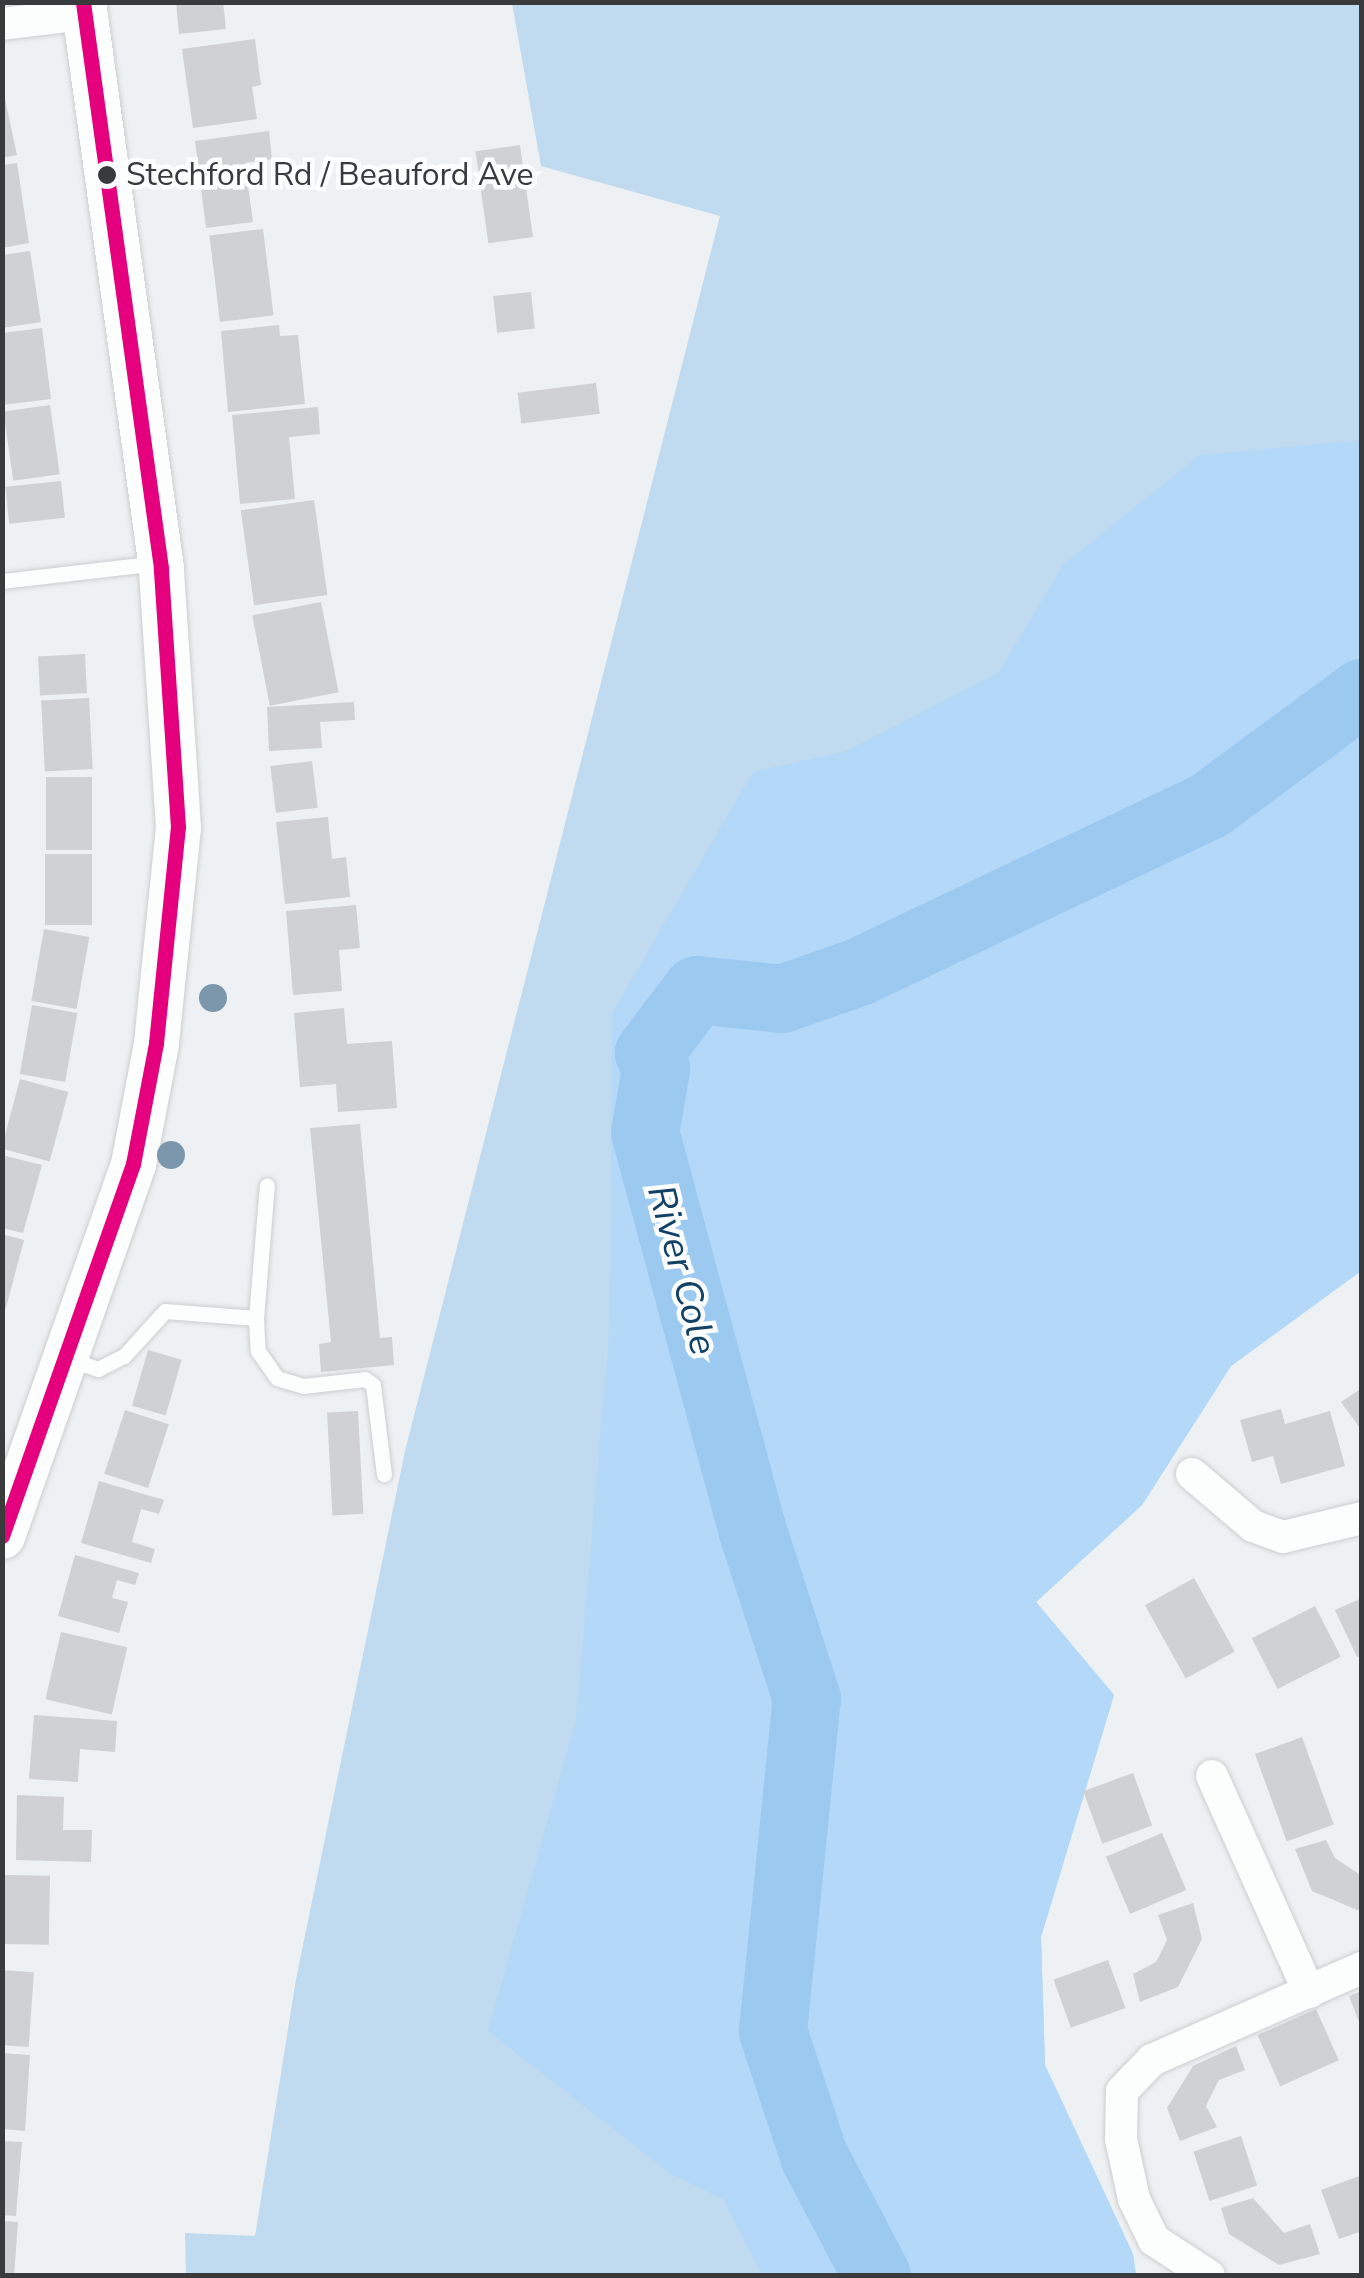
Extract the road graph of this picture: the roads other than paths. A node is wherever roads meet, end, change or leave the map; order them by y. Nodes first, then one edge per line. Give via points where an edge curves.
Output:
1 (84, 8) edge
2 (2, 24) edge
3 (160, 562) junction
4 (2, 581) edge
5 (266, 1185) dead end
6 (256, 1318) junction
7 (69, 1359) junction
8 (384, 1474) dead end
9 (1192, 1474) dead end
10 (1362, 1518) edge
11 (2, 1536) edge
12 (1212, 1776) dead end
13 (1362, 1968) edge
14 (1309, 1992) junction
15 (1209, 2276) edge

1 - 2 street
1 - 3 main road
3 - 4 lane
3 - 7 main road via 178,827 170,937 134,1164
5 - 6 lane
6 - 7 lane via 165,1311 112,1363 98,1369
6 - 8 lane via 258,1351 277,1378 303,1386 365,1379 373,1385
7 - 11 main road
9 - 10 street via 1252,1526 1282,1538
12 - 14 street
13 - 14 street
14 - 15 street via 1152,2060 1122,2091 1120,2139 1134,2198 1154,2240

